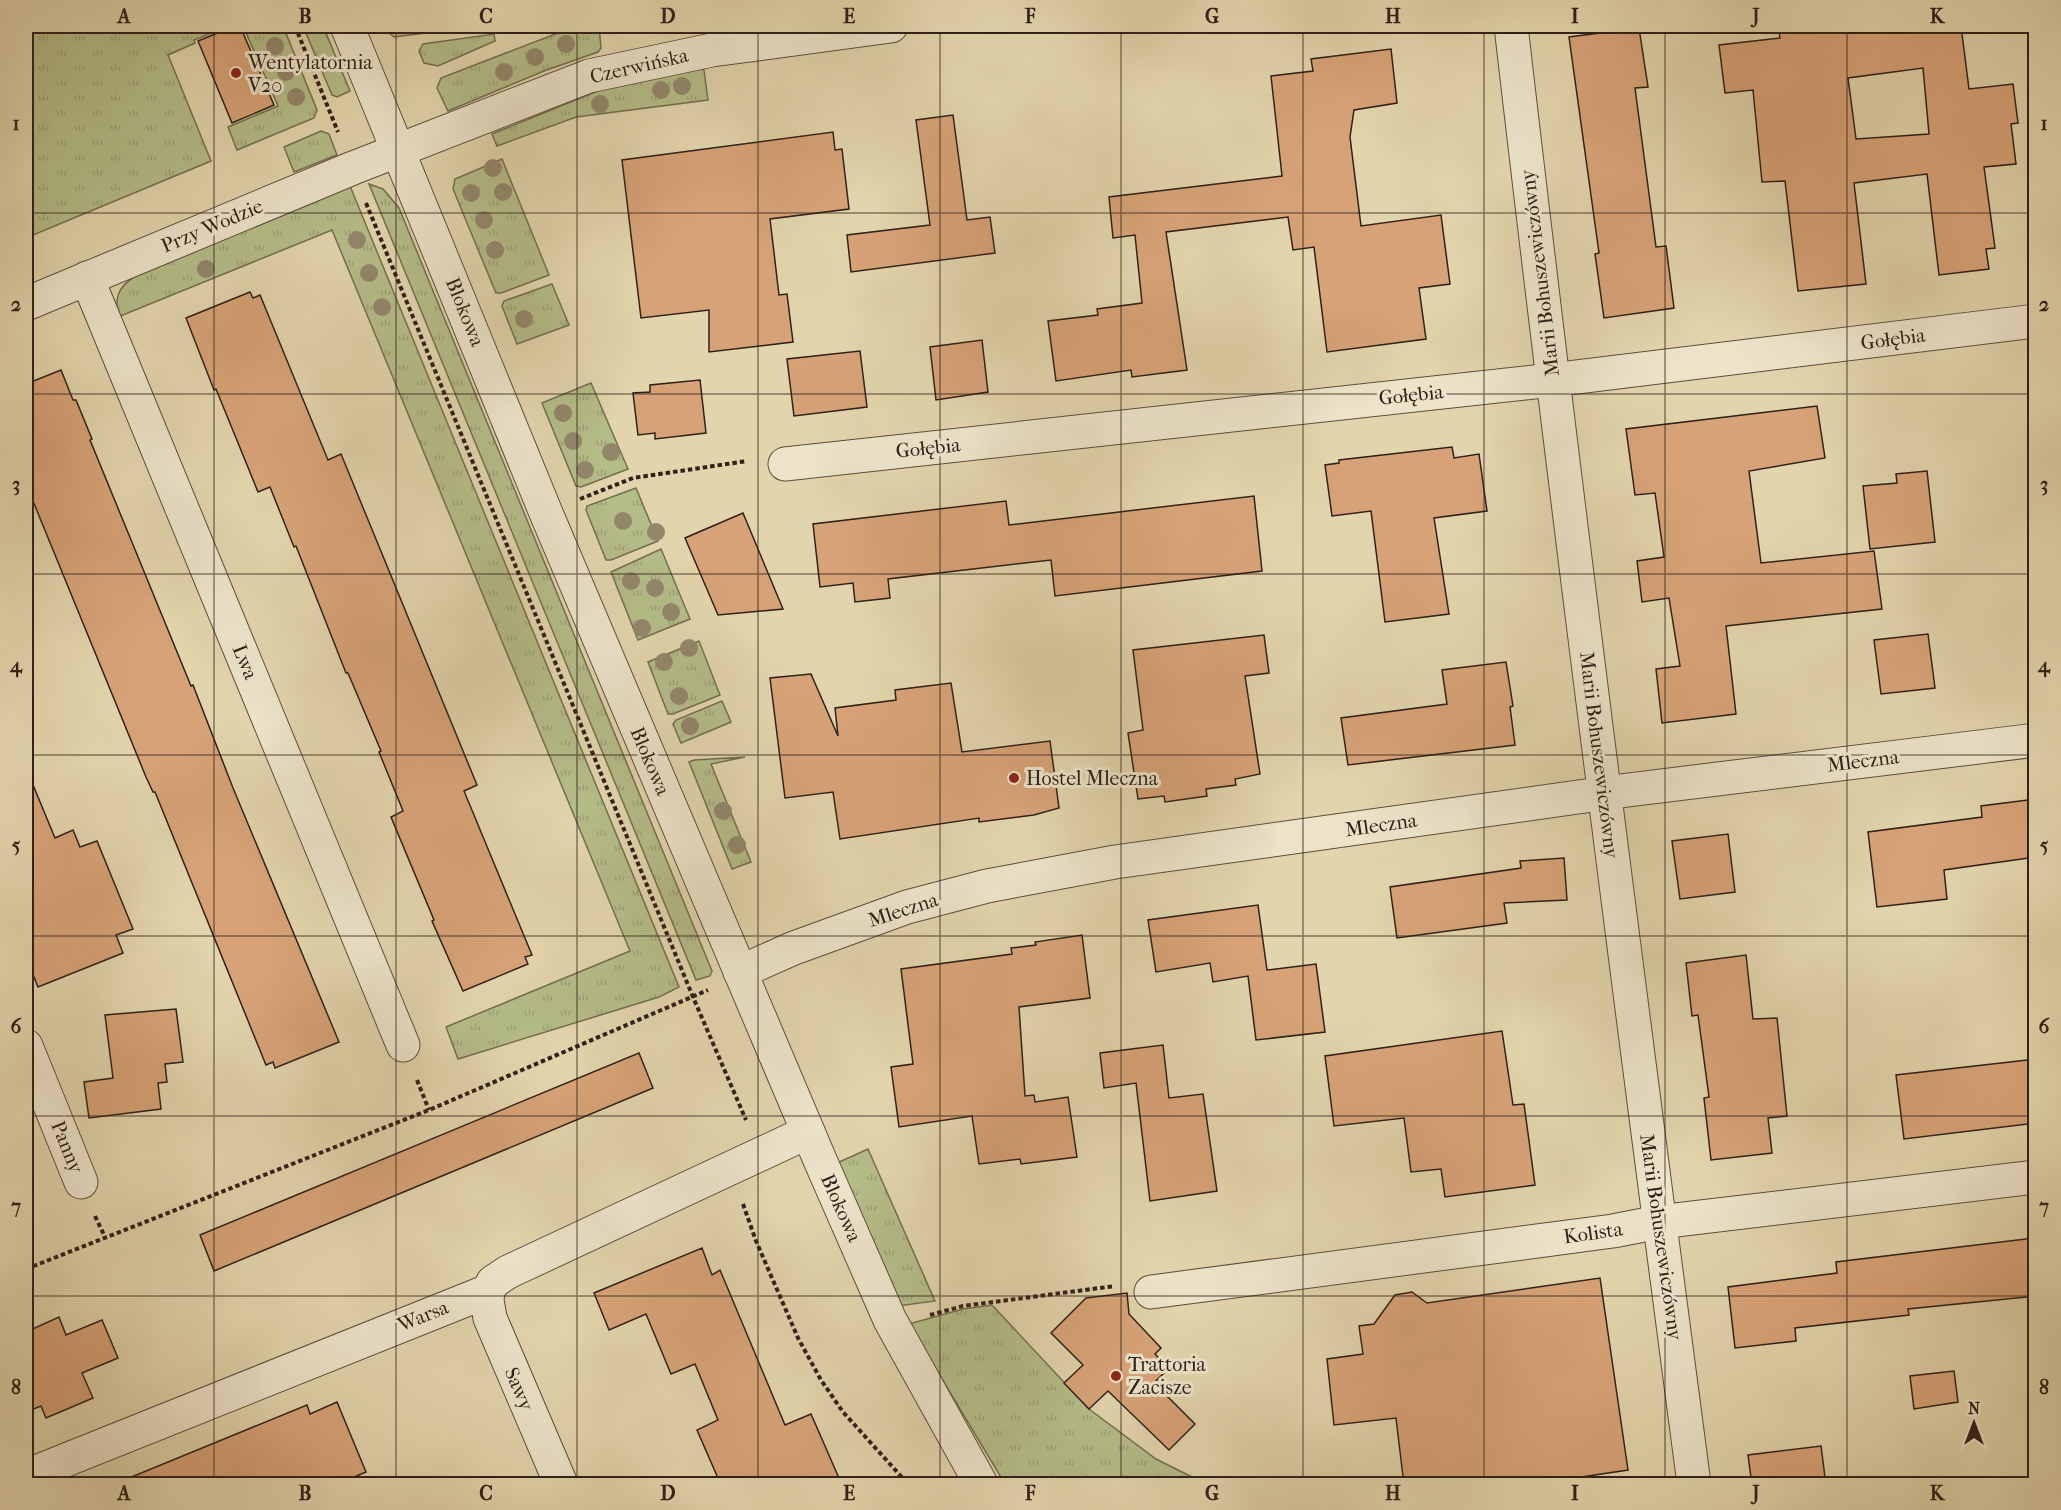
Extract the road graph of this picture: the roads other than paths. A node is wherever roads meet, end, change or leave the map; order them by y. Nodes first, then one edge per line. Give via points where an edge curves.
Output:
1 (347, 26) edge
2 (891, 26) edge
3 (1511, 26) edge
4 (399, 150) junction
5 (87, 278) junction
6 (26, 304) edge
7 (2036, 321) edge
8 (1552, 380) junction
9 (785, 464) road end
10 (2036, 740) edge
11 (1603, 794) junction
12 (740, 972) junction
13 (403, 1045) dead end
14 (26, 1046) edge
15 (808, 1132) junction
16 (2036, 1178) edge
17 (81, 1182) dead end
18 (1659, 1222) junction
19 (488, 1291) junction
20 (1151, 1292) road end
21 (26, 1476) edge
22 (561, 1485) edge
23 (981, 1485) edge
24 (1694, 1485) edge

1 - 4 street, Blokowa
2 - 4 street, Czerwińska via 712,50 589,76
3 - 8 street, Marii Bohuszewiczówny
4 - 5 street, Przy Wodzie
4 - 12 street, Blokowa via 550,523
5 - 6 street, Przy Wodzie
5 - 13 street, Lwa
7 - 8 street, Gołębia
8 - 9 street, Gołębia
8 - 11 street, Marii Bohuszewiczówny
10 - 11 street, Mleczna
11 - 12 street, Mleczna via 1115,862 987,886 908,907
11 - 18 street, Marii Bohuszewiczówny
12 - 15 street, Blokowa
14 - 17 street, Panny
15 - 19 street, Warsa via 508,1272 493,1282
15 - 23 street, Blokowa via 890,1320
16 - 18 street, Kolista
18 - 20 street, Kolista
18 - 24 street, Marii Bohuszewiczówny
19 - 21 street, Warsa
19 - 22 street, Sawy via 490,1318

